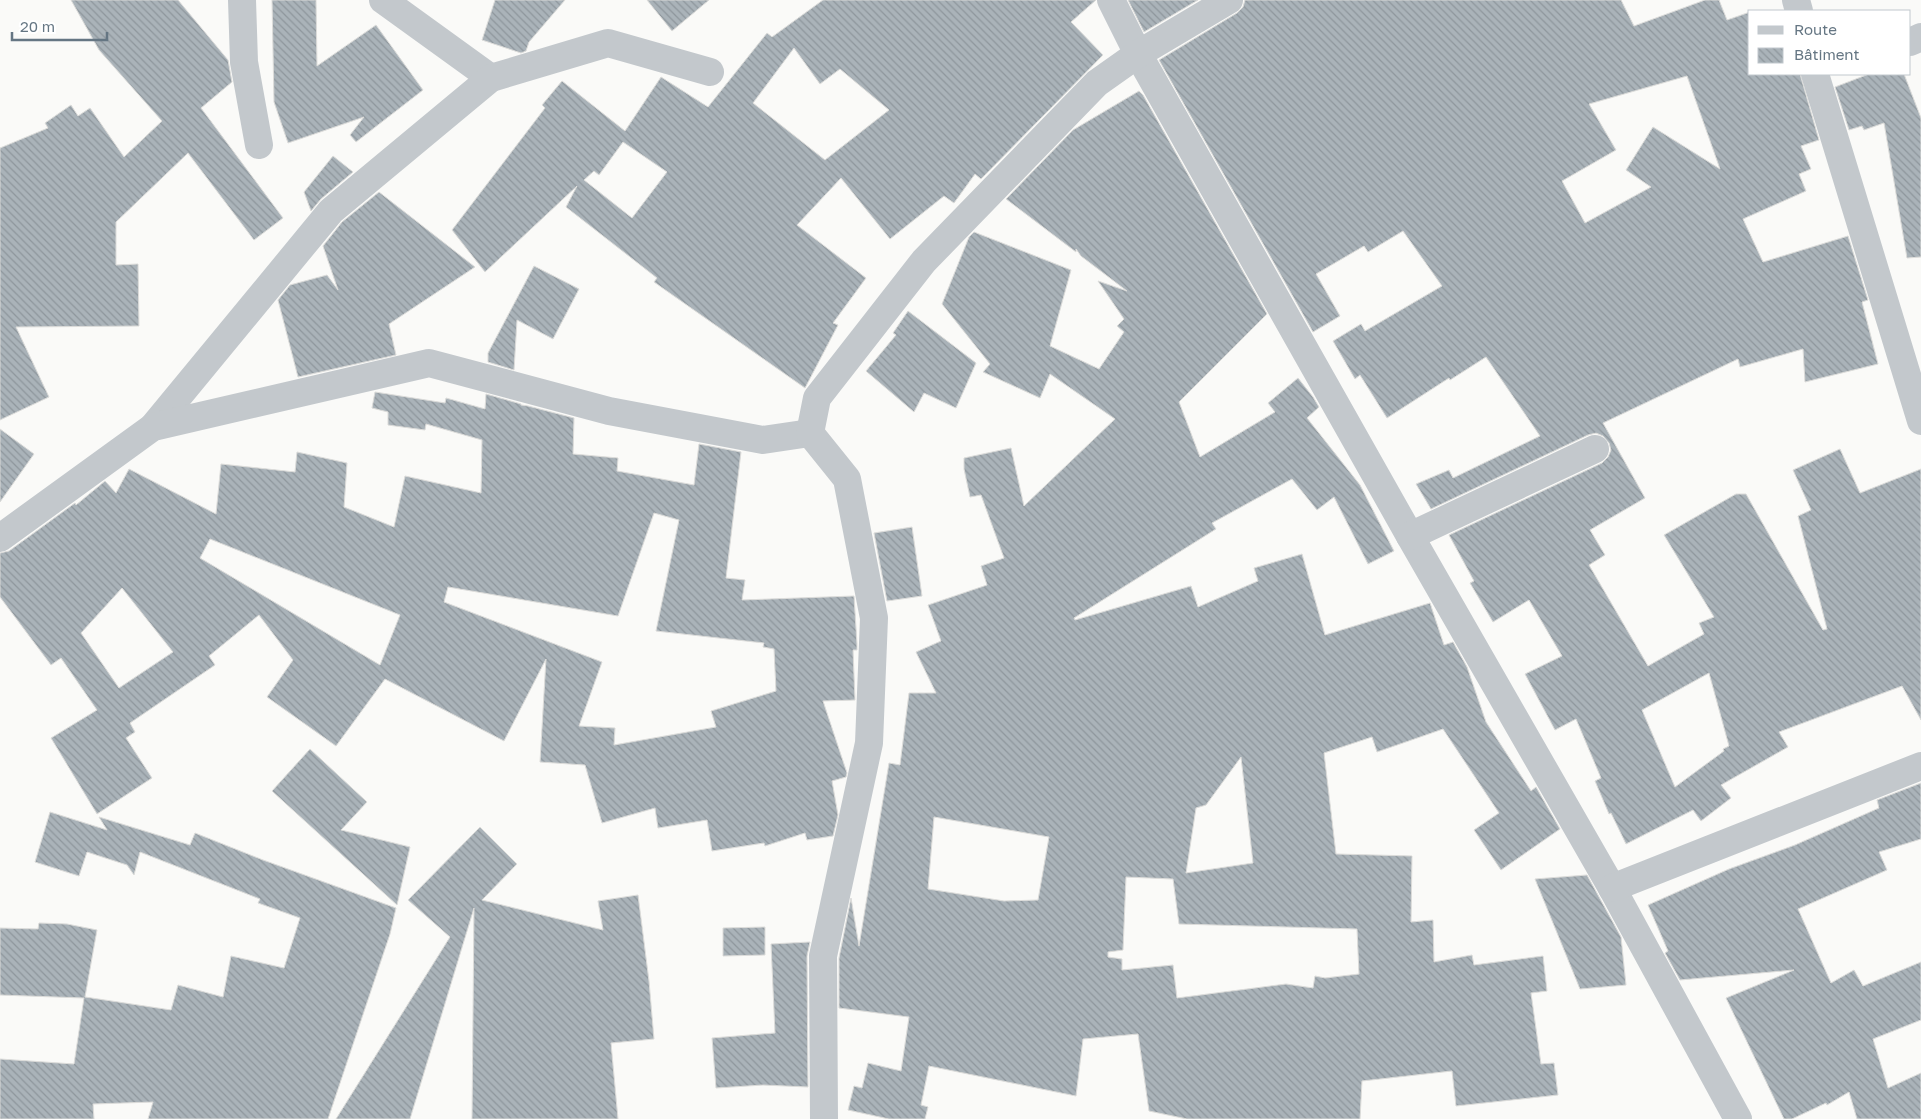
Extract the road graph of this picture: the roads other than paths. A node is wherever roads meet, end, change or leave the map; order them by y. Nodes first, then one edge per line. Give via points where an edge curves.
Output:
1 (242, 0) edge
2 (383, 0) edge
3 (1111, 0) edge
4 (1229, 0) edge
5 (1138, 54) junction
6 (710, 72) dead end
7 (1822, 76) edge
8 (491, 78) junction
9 (259, 146) dead end
10 (1921, 421) edge
11 (153, 427) junction
12 (810, 432) junction
13 (1595, 449) dead end
14 (1410, 536) junction
15 (0, 538) edge
16 (1921, 766) edge
17 (1612, 888) junction
18 (824, 1119) edge
19 (1738, 1119) edge

1 - 9 street via 244,62
2 - 8 street
3 - 5 street
4 - 5 street
5 - 12 street via 1098,83 924,261 817,398
5 - 14 street
6 - 8 street via 608,43
7 - 10 street
8 - 11 street via 330,211
11 - 12 street via 430,363 609,411 763,440
11 - 15 street
12 - 18 street via 847,479 874,618 869,743 823,956
13 - 14 street
14 - 17 street
16 - 17 street
17 - 19 street

